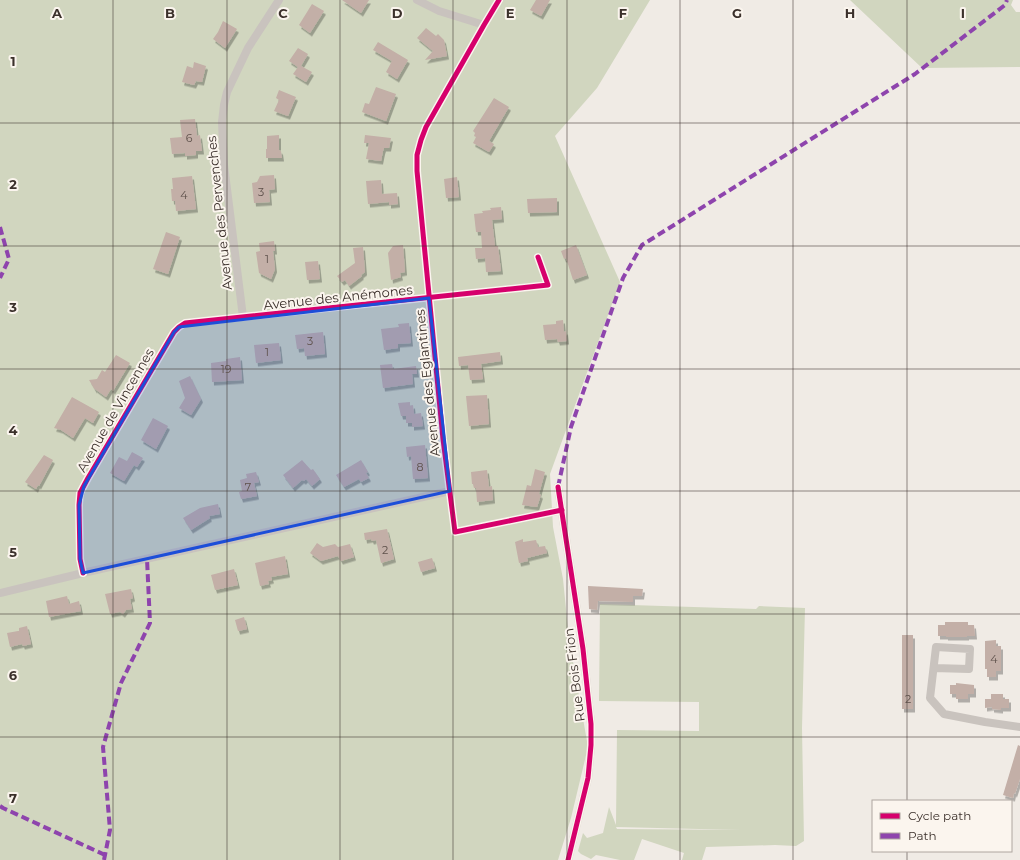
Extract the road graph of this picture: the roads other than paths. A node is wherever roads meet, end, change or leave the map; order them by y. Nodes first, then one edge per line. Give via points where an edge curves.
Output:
1 (279, 0) edge
2 (417, 0) edge
3 (499, 0) edge
4 (484, 25) junction
5 (538, 257) dead end
6 (429, 298) junction
7 (244, 317) junction
8 (558, 487) dead end
9 (450, 491) junction
10 (562, 510) junction
11 (83, 573) junction
12 (0, 594) edge
13 (934, 668) junction
14 (1020, 727) edge
15 (568, 860) edge

1 - 7 street, Avenue des Pervenches via 248,48 227,92 222,122 224,165
2 - 4 street via 439,11
3 - 4 street, Avenue des Eglantines
4 - 6 street, Avenue des Eglantines via 420,140 417,171
5 - 6 street, Avenue des Anémones via 548,285
6 - 7 street, Avenue des Anémones
6 - 9 street, Avenue des Eglantines
7 - 11 street, Avenue de Vincennes via 185,323 174,332 80,493 80,559
8 - 10 street, Rue Bois Frion
9 - 10 street, Avenue des Eglantines via 455,532
9 - 11 street
10 - 15 street, Rue Bois Frion via 583,649 591,724 588,778
11 - 12 street
13 - 13 street via 936,647 970,649 969,669
13 - 14 street via 930,698 944,714

